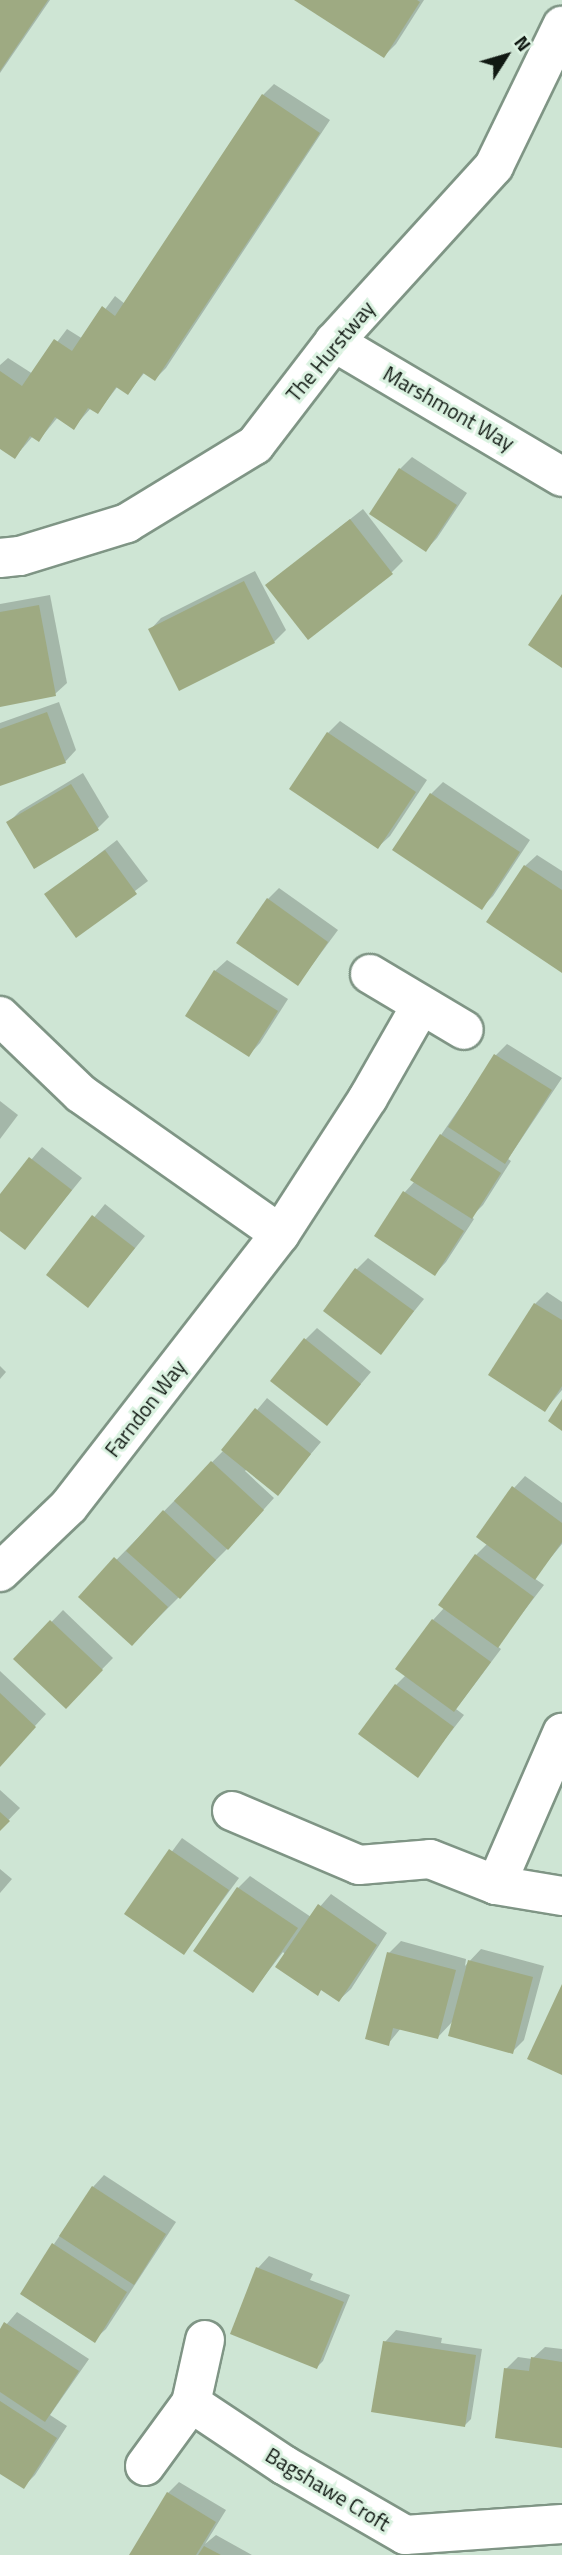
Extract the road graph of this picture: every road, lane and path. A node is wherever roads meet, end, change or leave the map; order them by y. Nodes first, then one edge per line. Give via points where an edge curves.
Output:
1 (562, 26) edge
2 (334, 342) junction
3 (562, 477) edge
4 (0, 558) edge
5 (370, 975) dead end
6 (421, 1006) junction
7 (0, 1016) edge
8 (464, 1030) dead end
9 (280, 1234) junction
10 (0, 1572) edge
11 (562, 1733) edge
12 (232, 1811) dead end
13 (496, 1885) junction
14 (562, 1896) edge
15 (205, 2340) dead end
16 (191, 2403) junction
17 (145, 2466) dead end
18 (562, 2524) edge

1 - 2 street, The Hurstway via 494,166
2 - 3 street, Marshmont Way
2 - 4 street, The Hurstway via 255,445 127,523
5 - 6 street
6 - 8 street
6 - 9 street, Farndon Way
7 - 9 street via 81,1094
9 - 10 street, Farndon Way via 69,1506
11 - 13 street
12 - 13 street via 359,1865 430,1859
13 - 14 street
15 - 16 street
16 - 17 street
16 - 18 street, Bagshawe Croft via 284,2465 405,2535

